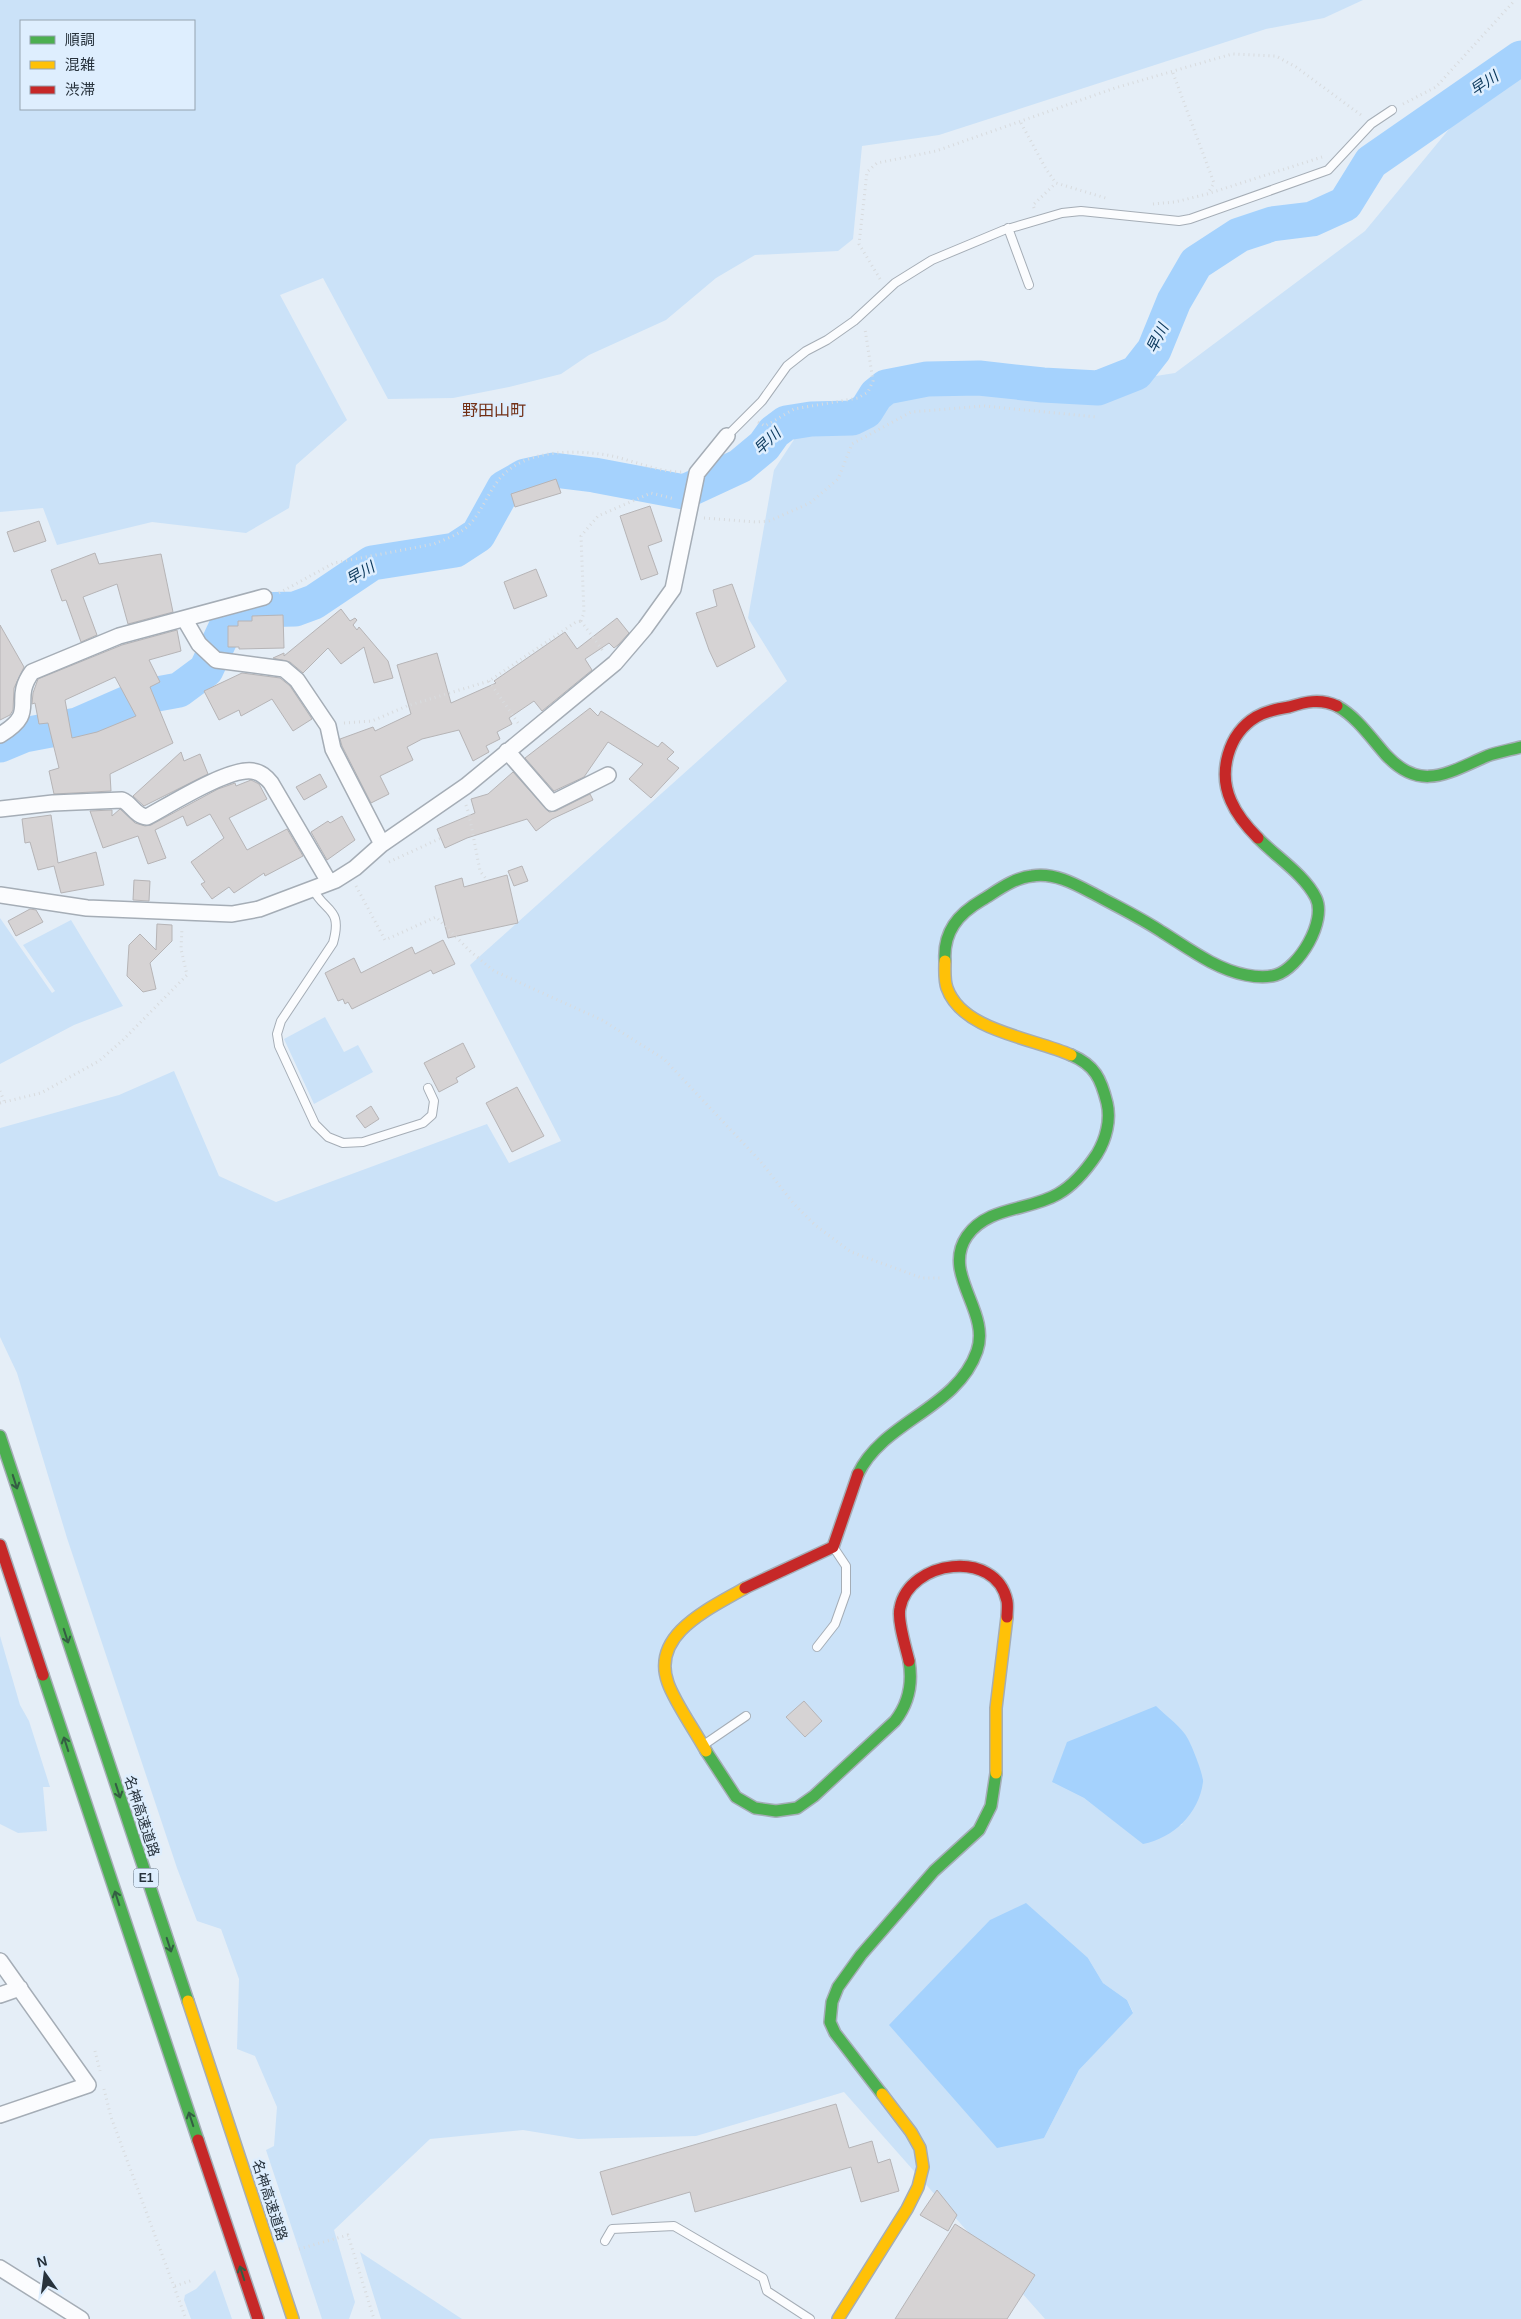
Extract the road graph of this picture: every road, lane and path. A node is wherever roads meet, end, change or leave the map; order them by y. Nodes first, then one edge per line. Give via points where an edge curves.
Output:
1 (1515, 0) edge
2 (1173, 73) junction
3 (1392, 110) joint
4 (1021, 122) junction
5 (1371, 124) junction
6 (1332, 165) junction
7 (1056, 183) junction
8 (1207, 194) junction
9 (1111, 200) dead end
10 (1144, 203) dead end
11 (1214, 210) junction
12 (1036, 220) junction
13 (1008, 228) junction
14 (1029, 285) dead end
15 (886, 292) junction
16 (862, 314) junction
17 (748, 415) junction
18 (1097, 417) dead end
19 (727, 436) joint
20 (698, 471) junction
21 (691, 504) junction
22 (264, 597) joint
23 (185, 620) junction
24 (581, 621) junction
25 (615, 663) junction
26 (489, 681) junction
27 (328, 726) junction
28 (0, 735) edge
29 (527, 736) junction
30 (1521, 747) edge
31 (507, 751) junction
32 (608, 775) dead end
33 (459, 790) junction
34 (0, 809) edge
35 (441, 838) dead end
36 (382, 844) junction
37 (380, 866) dead end
38 (487, 880) dead end
39 (329, 882) junction
40 (356, 885) dead end
41 (313, 889) junction
42 (0, 895) edge
43 (184, 912) junction
44 (428, 1088) dead end
45 (0, 1091) edge
46 (2, 1102) edge
47 (960, 1279) junction
48 (0, 1436) edge
49 (0, 1545) edge
50 (833, 1547) junction
51 (817, 1647) dead end
52 (746, 1716) dead end
53 (704, 1745) junction
54 (0, 1961) edge
55 (20, 1988) junction
56 (0, 1995) edge
57 (95, 2051) dead end
58 (0, 2115) edge
59 (605, 2241) dead end
60 (298, 2249) dead end
61 (0, 2268) edge
62 (193, 2280) dead end
63 (175, 2286) junction
64 (81, 2319) edge
65 (186, 2319) edge
66 (258, 2319) edge
67 (293, 2319) edge
68 (374, 2319) edge
69 (810, 2319) edge
70 (838, 2319) edge

1 - 3 path via 1436,87
2 - 4 path via 1115,88
2 - 5 path via 1222,56 1276,56 1296,67
2 - 8 path via 1214,183
3 - 5 lane
4 - 7 path
4 - 15 path via 936,152 876,163 867,172 859,244
5 - 6 lane
6 - 8 path via 1320,156
6 - 11 lane via 1328,170
7 - 9 path
7 - 12 path via 1033,205
8 - 10 path via 1174,202
8 - 11 path
11 - 12 lane via 1179,221 1081,211
12 - 13 lane
13 - 14 lane
13 - 15 lane via 932,260
15 - 16 lane
16 - 17 lane via 787,366 762,402
16 - 17 path via 874,380 868,392 858,398 794,409 764,426
17 - 19 lane
18 - 21 path via 984,406 911,412 852,444 838,479 810,503 769,521 707,519
19 - 20 street
20 - 21 street
20 - 22 path via 667,472 600,454 552,453 532,458 501,477 471,523 446,539 334,563 279,593
21 - 24 path via 651,494 598,516 581,536 584,613
21 - 25 street via 673,589
22 - 23 street
23 - 27 street via 199,644 212,657 284,669 297,680
23 - 28 street via 119,636 32,672 24,682 24,710 20,719
24 - 25 path
24 - 26 path
25 - 29 street
26 - 27 path via 407,706 372,721
26 - 29 path
27 - 36 street via 333,749
29 - 31 street
30 - 47 main road via 1486,757 1460,771 1431,778 1398,768 1354,719 1334,704 1316,700 1253,718 1236,735 1229,751 1226,787 1236,811 1258,839 1309,887 1316,896 1319,910 1318,923 1302,956 1280,974 1258,978 1240,974 1071,882 1054,877 1038,874 1021,878 966,908 951,926 944,946 950,998 965,1016 1002,1033 1075,1055 1092,1066 1102,1078 1110,1107 1102,1146 1085,1172 1058,1194 992,1216 972,1229 963,1243 958,1262
31 - 32 street via 552,803
31 - 33 street
33 - 36 street
33 - 38 path via 469,814 480,871
34 - 39 street via 122,800 138,814 147,816 229,774 254,771 271,783
35 - 37 path
36 - 39 street via 355,868
39 - 41 street
40 - 47 path via 385,940 436,917 494,971 602,1020 664,1059 761,1162 794,1204 815,1225 851,1252 922,1278
41 - 43 street via 259,909 232,914
41 - 44 lane via 316,896 330,907 337,929 333,943 281,1021 278,1034 279,1046 315,1124 328,1137 343,1143 363,1142 423,1123 432,1115 434,1101
42 - 43 street via 87,908
43 - 46 path via 181,949 187,975 99,1061 41,1093
45 - 46 path
47 - 50 main road via 978,1319 980,1345 971,1365 958,1384 903,1426 864,1462
48 -> 67 main road, 名神高速道路 / E1
66 -> 49 main road, E1
50 - 51 lane via 846,1566 846,1593 835,1624
50 - 53 main road via 759,1581 701,1613 667,1648 664,1659 668,1683
52 - 53 lane
53 - 70 main road via 736,1797 755,1808 776,1811 797,1808 888,1728 904,1708 910,1692 911,1672 899,1610 904,1594 916,1579 952,1566 969,1567 986,1572 999,1584 1007,1602 1007,1624 996,1708 996,1777 991,1806 979,1830 934,1871 862,1954 838,1987 832,2002 830,2022 835,2032 911,2132 920,2148 923,2167 907,2209
54 - 55 street
55 - 56 street
55 - 58 street via 88,2085
57 - 63 path via 111,2117
59 - 69 lane via 612,2229 674,2226 763,2278 767,2291
60 - 68 path via 348,2234
61 - 64 street
62 - 63 path
63 - 65 path

